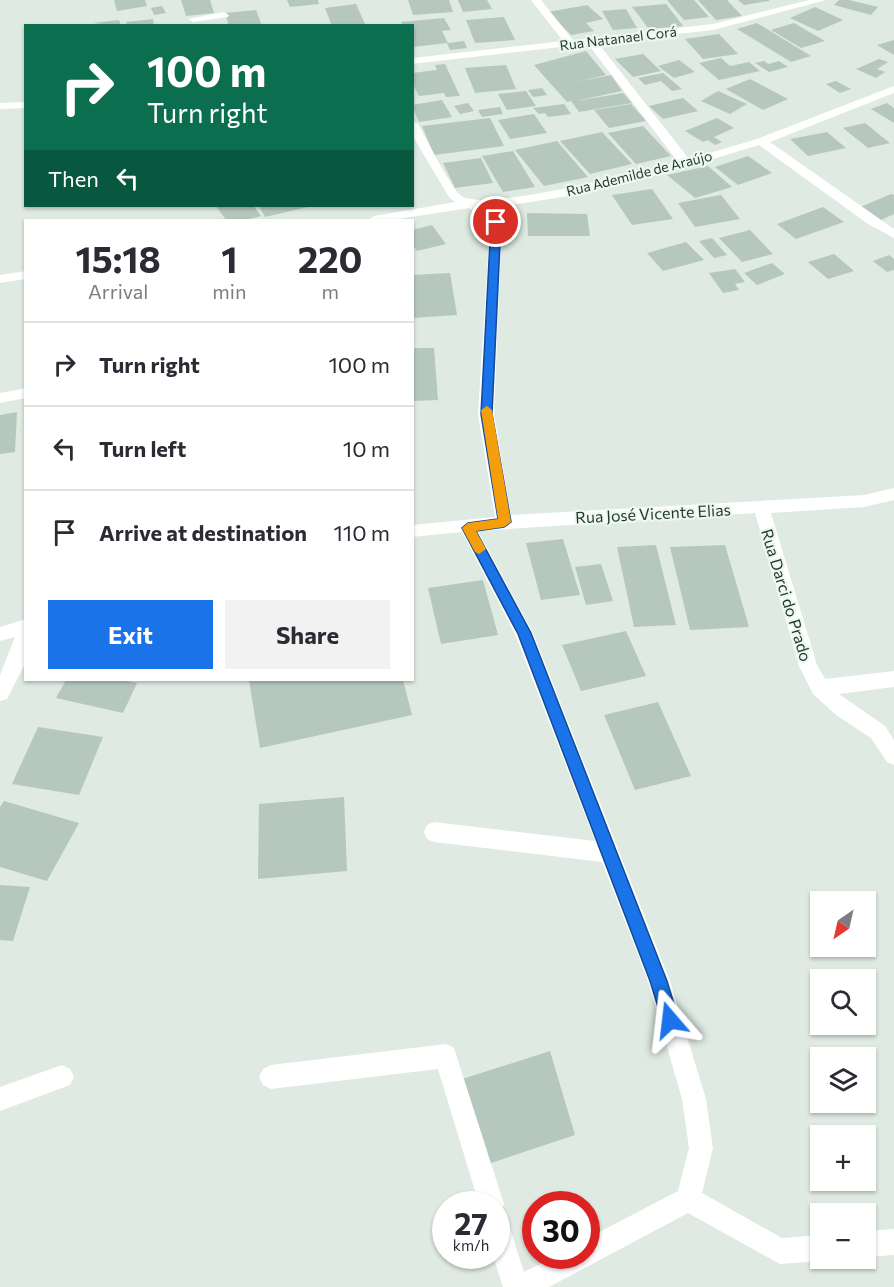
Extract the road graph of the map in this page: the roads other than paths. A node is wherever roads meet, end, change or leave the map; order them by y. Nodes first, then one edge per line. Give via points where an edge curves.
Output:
1 (536, 0) edge
2 (821, 0) edge
3 (224, 16) edge
4 (193, 19) dead end
5 (592, 42) junction
6 (571, 44) junction
7 (414, 61) edge
8 (894, 89) edge
9 (24, 105) edge
10 (0, 106) edge
11 (414, 127) edge
12 (761, 141) junction
13 (686, 164) junction
14 (472, 206) junction
15 (380, 219) edge
16 (894, 234) edge
17 (24, 275) edge
18 (0, 279) edge
19 (24, 393) edge
20 (0, 398) edge
21 (894, 494) edge
22 (761, 507) junction
23 (504, 522) junction
24 (468, 528) junction
25 (414, 531) edge
26 (24, 627) edge
27 (0, 634) edge
28 (24, 637) edge
29 (894, 680) edge
30 (820, 687) junction
31 (0, 693) edge
32 (894, 756) edge
33 (434, 832) dead end
34 (609, 853) junction
35 (62, 1077) dead end
36 (271, 1077) dead end
37 (0, 1099) edge
38 (487, 1191) edge
39 (688, 1199) junction
40 (894, 1242) edge
41 (876, 1243) edge
42 (600, 1246) edge
43 (810, 1249) edge
44 (510, 1268) edge
45 (557, 1269) edge
46 (516, 1287) edge
47 (522, 1287) edge

1 - 6 street
2 - 5 street, Rua Natanael Corá via 713,27
3 - 4 street
5 - 6 street, Rua Natanael Corá
5 - 13 street
6 - 7 street, Rua Natanael Corá
8 - 12 street, Rua Ademilde de Araújo
9 - 10 street
11 - 14 street via 455,197
12 - 13 street, Rua Ademilde de Araújo
12 - 16 street
13 - 14 street, Rua Ademilde de Araújo via 526,200
14 - 15 street, Rua Ademilde de Araújo
14 - 23 street via 496,222 486,414
17 - 18 street
19 - 20 street
21 - 22 street, Rua José Vicente Elias via 864,501
22 - 23 street, Rua José Vicente Elias
22 - 30 street, Rua Darci do Prado via 808,666
23 - 24 street, Rua José Vicente Elias
24 - 25 street, Rua José Vicente Elias
24 - 34 street via 524,633
26 - 27 street
28 - 31 street
29 - 30 street
30 - 32 street, Rua Darci do Prado via 843,709 878,732
33 - 34 street
34 - 39 street via 659,981 694,1099 701,1148
35 - 37 street
36 - 38 street via 446,1056
39 - 42 street
39 - 43 street via 780,1251
40 - 41 street
44 - 46 street
45 - 47 street

